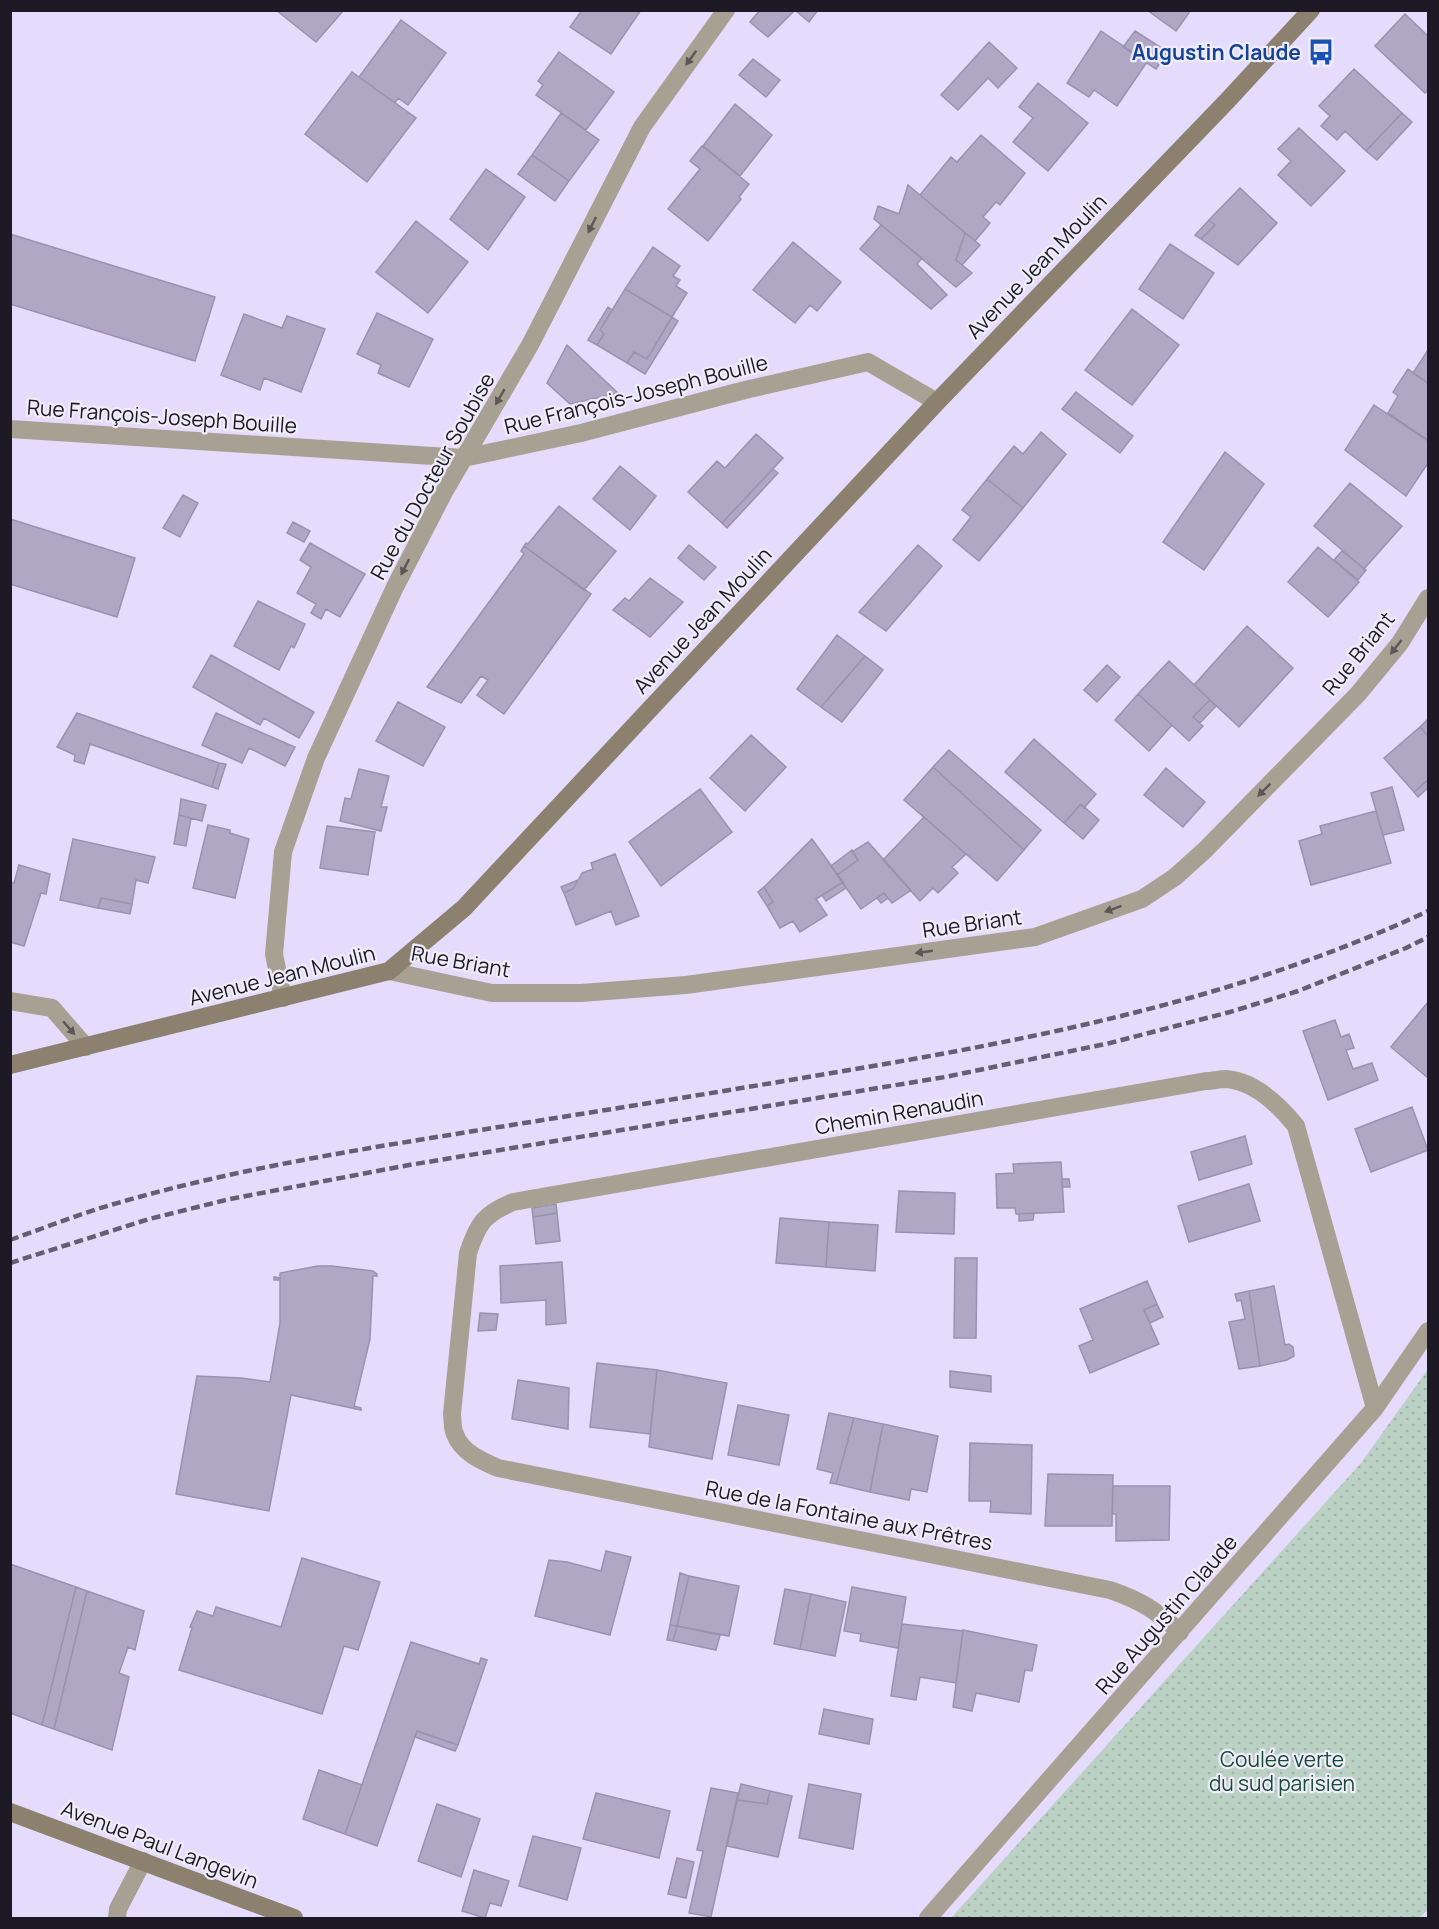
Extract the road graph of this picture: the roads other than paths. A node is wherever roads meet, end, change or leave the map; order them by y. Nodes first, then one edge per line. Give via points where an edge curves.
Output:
1 (726, 10) edge
2 (1311, 10) edge
3 (937, 402) junction
4 (10, 429) edge
5 (464, 458) junction
6 (1428, 598) edge
7 (389, 971) junction
8 (283, 998) junction
9 (10, 1001) edge
10 (86, 1047) junction
11 (10, 1065) edge
12 (1428, 1332) edge
13 (1375, 1408) junction
14 (498, 1468) joint
15 (1180, 1632) junction
16 (10, 1812) edge
17 (143, 1861) junction
18 (117, 1918) edge
19 (294, 1918) edge
20 (928, 1918) edge

1 -> 5 street, Rue du Docteur Soubise via 642,127 530,345
2 - 3 main road, Avenue Jean Moulin
3 - 5 street, Rue François-Joseph Bouille via 868,362
3 - 7 main road, Avenue Jean Moulin via 464,908
4 - 5 street, Rue François-Joseph Bouille
5 -> 8 street, Rue du Docteur Soubise via 395,587 316,758 283,852 274,954
6 -> 7 street, Rue Briant via 1400,643 1358,694 1205,850 1142,899 1035,937 686,985 581,993 492,993
7 - 8 main road, Avenue Jean Moulin
8 - 10 main road, Avenue Jean Moulin
9 -> 10 street via 52,1008
10 - 11 main road, Avenue Jean Moulin
12 - 13 street, Rue Augustin Claude
13 - 14 street, Chemin Renaudin via 1296,1126 1267,1097 1227,1079 513,1202 494,1210 479,1228 468,1253 452,1414 455,1435 465,1449
13 - 15 street, Rue Augustin Claude
14 - 15 street, Rue de la Fontaine aux Prêtres via 1110,1590 1154,1609
15 - 20 street, Rue Augustin Claude
16 - 17 main road, Avenue Paul Langevin
17 - 18 street
17 - 19 main road, Avenue Paul Langevin

